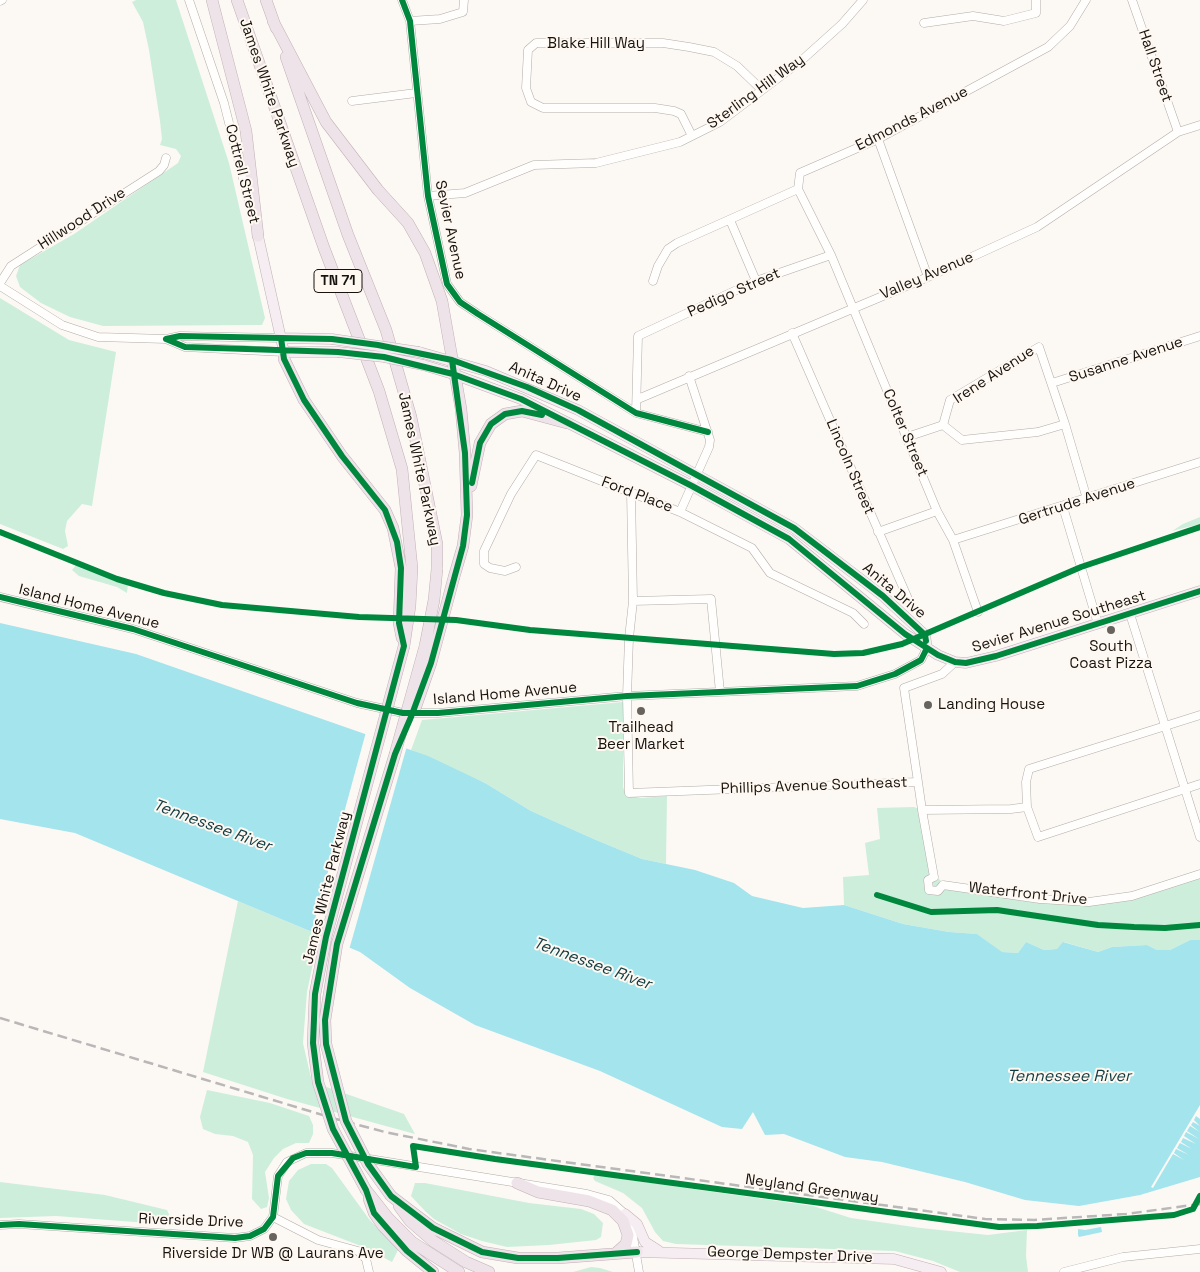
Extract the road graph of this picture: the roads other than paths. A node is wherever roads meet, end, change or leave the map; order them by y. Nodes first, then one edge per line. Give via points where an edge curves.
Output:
1 (189, 0) edge
2 (212, 0) edge
3 (237, 0) edge
4 (266, 0) edge
5 (402, 0) edge
6 (464, 0) edge
7 (863, 0) edge
8 (1036, 0) edge
9 (1086, 0) edge
10 (1132, 0) edge
11 (273, 21) junction
12 (410, 21) junction
13 (924, 23) dead end
14 (762, 90) junction
15 (416, 93) junction
16 (352, 101) dead end
17 (1200, 125) edge
18 (1178, 132) junction
19 (692, 136) junction
20 (878, 139) junction
21 (166, 158) dead end
22 (798, 189) junction
23 (428, 196) junction
24 (730, 220) junction
25 (258, 236) junction
26 (831, 255) junction
27 (928, 277) junction
28 (756, 280) junction
29 (653, 281) dead end
30 (0, 284) edge
31 (852, 308) junction
32 (792, 333) junction
33 (1200, 336) edge
34 (281, 338) junction
35 (166, 339) junction
36 (284, 352) junction
37 (452, 360) junction
38 (453, 374) junction
39 (689, 376) junction
40 (1052, 383) junction
41 (638, 399) junction
42 (636, 412) junction
43 (567, 423) junction
44 (1065, 424) junction
45 (944, 425) junction
46 (708, 432) junction
47 (907, 437) junction
48 (1200, 462) edge
49 (697, 474) junction
50 (692, 486) junction
51 (631, 492) junction
52 (1087, 499) junction
53 (1063, 506) junction
54 (937, 511) junction
55 (680, 512) junction
56 (466, 515) junction
57 (878, 532) junction
58 (953, 540) junction
59 (516, 567) dead end
60 (406, 568) junction
61 (1200, 591) edge
62 (0, 597) edge
63 (909, 600) dead end
64 (633, 601) junction
65 (978, 612) dead end
66 (1130, 614) junction
67 (864, 624) dead end
68 (1098, 624) junction
69 (926, 648) junction
70 (955, 662) junction
71 (720, 692) junction
72 (627, 696) junction
73 (1200, 715) edge
74 (1166, 727) junction
75 (395, 754) junction
76 (918, 782) junction
77 (1200, 784) edge
78 (1186, 789) junction
79 (1027, 806) junction
80 (922, 810) junction
81 (1200, 837) edge
82 (1200, 874) edge
83 (934, 877) junction
84 (943, 885) junction
85 (517, 1183) junction
86 (366, 1190) junction
87 (391, 1196) junction
88 (626, 1214) junction
89 (273, 1217) junction
90 (0, 1225) edge
91 (1200, 1248) edge
92 (659, 1251) junction
93 (637, 1252) junction
94 (616, 1253) junction
95 (369, 1272) edge
96 (433, 1272) edge
97 (459, 1272) edge
98 (489, 1272) edge
99 (639, 1272) edge
100 (941, 1272) edge
101 (1064, 1272) edge

1 - 25 street, Cottrell Street via 224,103
2 - 25 highway via 246,131
3 - 60 highway, James White Parkway / TN 71 via 314,220 379,391 402,469
4 - 11 highway, James White Parkway / TN 71
5 - 12 street, Sevier Avenue
6 - 12 street via 463,12 440,19
7 - 14 street, Sterling Hill Way via 842,24
8 - 13 street via 1036,13 1004,21 973,16
9 - 20 street, Edmonds Avenue via 1070,26 1048,47
10 - 18 street, Hall Street
11 - 37 highway via 326,122 408,223 425,253 442,301
11 - 75 highway, James White Parkway / TN 71, bridge via 348,235 386,330 411,417 436,544 434,600 425,646
12 - 15 street, Sevier Avenue
14 - 19 street, Sterling Hill Way via 720,122
14 - 19 street, Blake Hill Way via 737,66 714,52 689,47 663,43 536,43 528,50 526,88 531,102 543,108 656,108 674,111 681,114
15 - 16 street
15 - 23 street, Sevier Avenue
17 - 18 street, Valley Avenue
18 - 27 street, Valley Avenue via 1037,227
19 - 23 street, Sterling Hill Way via 661,148 596,163 534,165 465,193
20 - 22 street, Edmonds Avenue via 800,173
20 - 27 street
21 - 30 street, Hillwood Drive via 159,171 11,266
22 - 24 street
22 - 26 street, Colter Street
23 - 42 street, Sevier Avenue via 447,284 460,302
24 - 28 street
24 - 29 street via 668,248
25 - 34 main road, Cottrell Street
26 - 28 street, Pedigo Street
26 - 31 street, Colter Street
27 - 31 street, Valley Avenue
28 - 41 street, Pedigo Street via 638,336
30 - 35 street, Anita Drive via 45,315 79,332 112,338
31 - 32 street, Valley Avenue
31 - 47 street, Colter Street
32 - 39 street, Valley Avenue
32 - 57 street, Lincoln Street
33 - 40 street, Susanne Avenue
34 - 35 street, Anita Drive via 180,336
34 - 36 main road, Cottrell Street
34 - 37 main road, Anita Drive, bridge via 332,339
35 - 36 street, Anita Drive via 185,347
36 - 38 main road, Anita Drive, bridge via 338,352 384,357
36 - 60 highway via 284,359 304,400 342,456 385,510
37 - 38 highway
37 - 49 main road, Anita Drive via 527,387 578,410
38 - 43 main road, Anita Drive via 521,400
38 - 56 highway via 465,453
39 - 41 street, Valley Avenue
39 - 46 street
40 - 44 street
40 - 45 street, Irene Avenue via 1039,346 950,400
41 - 42 street
42 - 46 street, Sevier Avenue
43 - 50 main road, Anita Drive
43 - 56 highway via 522,411 505,414 492,424 480,443 475,460
44 - 45 street via 1038,432 962,440
44 - 52 street
45 - 47 street
46 - 49 street via 709,446
47 - 54 street, Colter Street
48 - 52 street, Gertrude Avenue
49 - 50 street
49 - 69 main road, Anita Drive via 794,528 883,596 925,635
50 - 55 street
50 - 69 main road, Anita Drive via 789,539
51 - 55 street, Ford Place
51 - 59 street, Ford Place via 536,455 511,494 484,551 484,564 490,568 505,571
51 - 64 street
52 - 53 street, Gertrude Avenue
53 - 58 street, Gertrude Avenue
53 - 68 street
54 - 57 street
54 - 58 street, Colter Street
55 - 67 street, Ford Place via 752,548 770,574 853,613
56 - 75 highway, bridge via 463,546 431,663 412,718
57 - 63 street, Lincoln Street
58 - 65 street, Colter Street
60 - 86 highway, James White Parkway, bridge via 399,623 404,646 326,937 314,994 313,1043 318,1082 333,1129
61 - 66 main road, Sevier Avenue Southeast
62 - 72 street, Island Home Avenue via 133,629 389,711 438,713
64 - 71 street via 711,599
64 - 72 street
66 - 68 main road, Sevier Avenue Southeast
66 - 74 street
68 - 70 main road, Sevier Avenue Southeast via 978,661
69 - 70 main road, Sevier Avenue Southeast
69 - 71 street, Island Home Avenue via 921,660 858,686
70 - 76 street via 942,674 904,688
71 - 72 street, Island Home Avenue
72 - 76 street, Phillips Avenue Southeast via 629,793
73 - 74 street
74 - 78 street
74 - 79 street via 1029,769
75 - 87 highway, James White Parkway / TN 71, bridge via 337,944 325,1020 326,1044 346,1121 368,1164
76 - 80 street, Phillips Avenue Southeast
77 - 78 street
78 - 79 street via 1038,837
78 - 81 street
79 - 80 street
80 - 83 street, Waterfront Drive
82 - 84 street, Waterfront Drive via 1132,896 1088,902 1040,899
83 - 84 street via 939,878
83 - 84 street, Waterfront Drive via 928,880 929,890 938,891
85 - 88 street via 600,1197
85 - 89 street via 332,1153 306,1153 287,1162 278,1176
85 - 94 highway via 538,1192 589,1200 612,1210 623,1221 628,1235 626,1244
86 - 96 highway via 374,1213 383,1226
86 - 97 highway, James White Parkway via 412,1242
87 - 94 highway via 434,1228 482,1252 518,1258
87 - 98 highway, James White Parkway / TN 71 via 410,1221 433,1241
88 - 92 main road via 637,1224 645,1242
88 - 93 street
89 - 90 street, Riverside Drive via 264,1229 250,1236 235,1238
89 - 95 street via 318,1240 358,1251 366,1259
91 - 101 street via 1123,1257
92 - 93 main road, George Dempster Drive
92 - 100 main road, George Dempster Drive via 894,1259
93 - 94 highway
93 - 99 street

